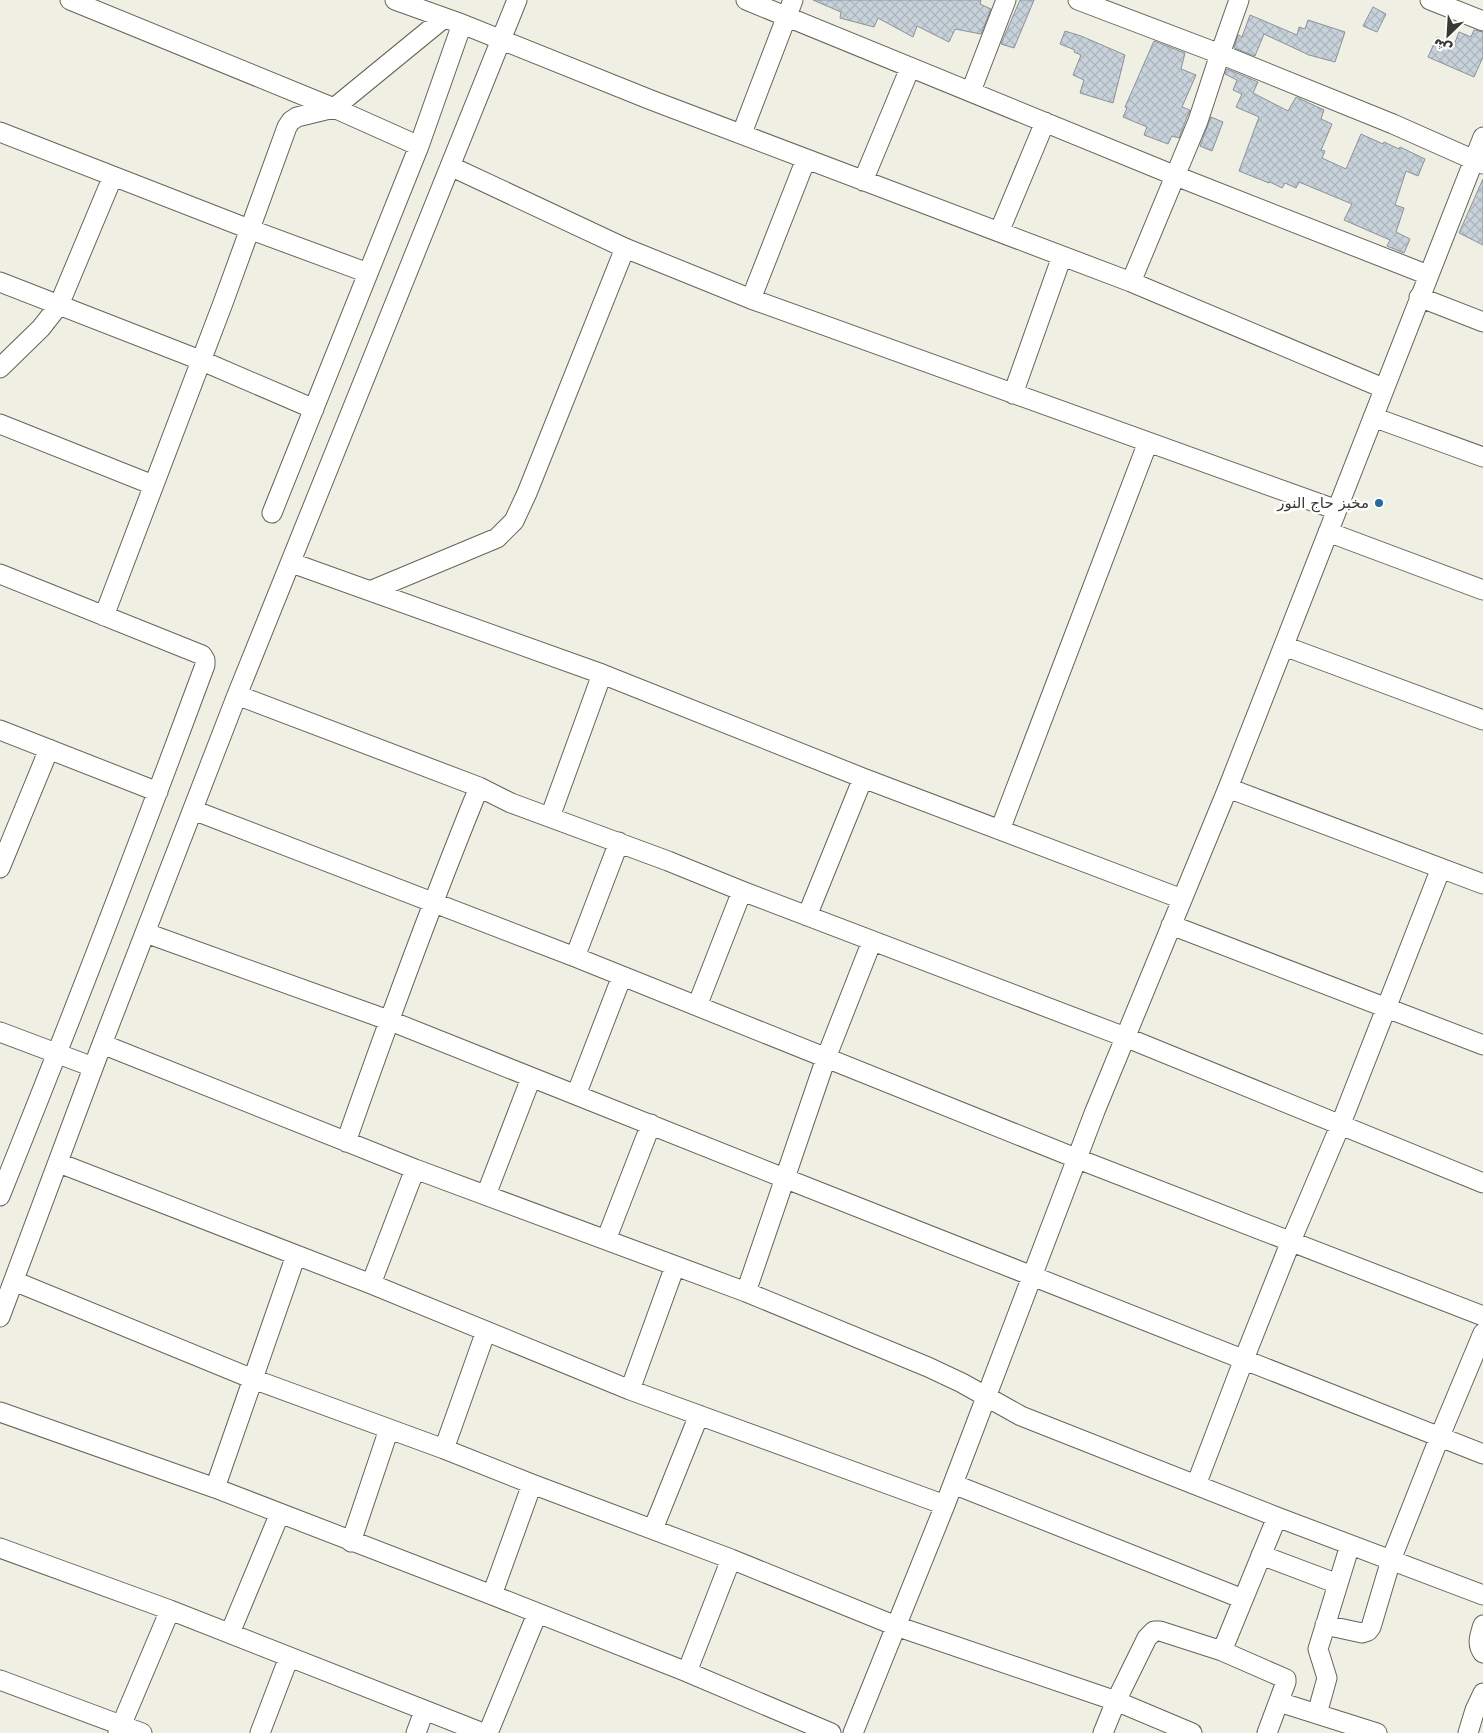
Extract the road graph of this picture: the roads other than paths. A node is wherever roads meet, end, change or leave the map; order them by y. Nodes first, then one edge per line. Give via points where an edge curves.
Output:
1 (70, 0) edge
2 (395, 0) edge
3 (517, 0) edge
4 (746, 0) edge
5 (1006, 0) edge
6 (1078, 0) edge
7 (1240, 0) edge
8 (1430, 0) edge
9 (790, 8) edge
10 (444, 18) junction
11 (1483, 21) edge
12 (462, 24) junction
13 (500, 39) junction
14 (1220, 54) junction
15 (910, 68) junction
16 (971, 91) junction
17 (334, 108) junction
18 (1045, 122) junction
19 (0, 132) edge
20 (742, 133) junction
21 (1483, 137) edge
22 (419, 146) junction
23 (806, 159) junction
24 (1479, 162) edge
25 (450, 166) junction
26 (113, 176) junction
27 (1176, 176) junction
28 (863, 181) junction
29 (249, 229) junction
30 (999, 232) junction
31 (625, 248) junction
32 (1062, 256) junction
33 (368, 273) junction
34 (1428, 275) junction
35 (0, 282) edge
36 (1131, 282) junction
37 (1419, 297) junction
38 (751, 299) junction
39 (60, 305) junction
40 (1483, 322) edge
41 (200, 360) junction
42 (0, 368) edge
43 (1384, 388) junction
44 (1012, 394) junction
45 (314, 409) junction
46 (1373, 417) junction
47 (0, 424) edge
48 (1148, 442) junction
49 (1483, 457) edge
50 (153, 485) junction
51 (1337, 510) junction
52 (272, 513) dead end
53 (1328, 532) junction
54 (292, 563) junction
55 (0, 574) edge
56 (1483, 590) edge
57 (370, 591) junction
58 (104, 616) junction
59 (1284, 646) junction
60 (602, 674) junction
61 (237, 695) junction
62 (1483, 720) edge
63 (0, 730) edge
64 (49, 749) junction
65 (863, 778) junction
66 (479, 788) junction
67 (1228, 788) junction
68 (158, 792) junction
69 (192, 810) junction
70 (550, 817) junction
71 (1000, 830) junction
72 (619, 842) junction
73 (0, 868) edge
74 (1441, 868) junction
75 (1483, 884) edge
76 (742, 891) junction
77 (1182, 900) junction
78 (432, 903) junction
79 (807, 916) junction
80 (1171, 925) junction
81 (146, 933) junction
82 (872, 940) junction
83 (575, 956) junction
84 (622, 976) junction
85 (697, 1006) junction
86 (1385, 1009) junction
87 (388, 1020) junction
88 (0, 1032) edge
89 (1125, 1037) junction
90 (102, 1044) junction
91 (1483, 1045) edge
92 (57, 1054) junction
93 (826, 1058) junction
94 (93, 1067) junction
95 (531, 1078) junction
96 (576, 1095) junction
97 (652, 1124) junction
98 (1340, 1126) junction
99 (346, 1142) junction
100 (1078, 1159) junction
101 (58, 1163) junction
102 (415, 1169) junction
103 (784, 1178) junction
104 (1483, 1183) edge
105 (486, 1195) junction
106 (0, 1196) edge
107 (606, 1240) junction
108 (1291, 1241) junction
109 (296, 1255) junction
110 (675, 1266) junction
111 (1032, 1275) junction
112 (14, 1281) junction
113 (371, 1284) junction
114 (746, 1292) junction
115 (1483, 1316) edge
116 (0, 1317) edge
117 (486, 1331) junction
118 (1483, 1333) edge
119 (1244, 1359) junction
120 (253, 1379) junction
121 (630, 1390) junction
122 (986, 1397) junction
123 (0, 1412) edge
124 (699, 1415) junction
125 (389, 1429) junction
126 (1440, 1436) junction
127 (444, 1449) junction
128 (1483, 1454) edge
129 (532, 1484) junction
130 (953, 1484) junction
131 (1196, 1485) junction
132 (215, 1488) junction
133 (945, 1505) junction
134 (280, 1513) junction
135 (1277, 1517) junction
136 (653, 1529) junction
137 (351, 1542) junction
138 (1350, 1545) junction
139 (0, 1548) edge
140 (1262, 1555) junction
141 (732, 1559) junction
142 (1391, 1560) junction
143 (1338, 1584) junction
144 (492, 1595) junction
145 (1483, 1595) edge
146 (1244, 1598) junction
147 (170, 1610) junction
148 (537, 1614) junction
149 (1325, 1625) junction
150 (1483, 1625) edge
151 (896, 1626) junction
152 (230, 1633) junction
153 (1222, 1651) junction
154 (1483, 1653) edge
155 (289, 1657) junction
156 (687, 1672) junction
157 (0, 1680) edge
158 (1483, 1693) edge
159 (1116, 1702) junction
160 (1279, 1702) junction
161 (424, 1711) junction
162 (1317, 1714) junction
163 (1475, 1724) edge
164 (1336, 1727) edge
165 (119, 1729) edge
166 (142, 1733) edge
167 (260, 1733) edge
168 (416, 1733) edge
169 (483, 1733) edge
170 (488, 1733) edge
171 (831, 1733) edge
172 (853, 1733) edge
173 (1103, 1733) edge
174 (1192, 1733) edge
175 (1268, 1733) edge
176 (1377, 1733) edge

1 - 17 street
2 - 10 street
3 - 13 street
4 - 9 street
5 - 16 street
6 - 14 street
7 - 14 street
8 - 11 street
9 - 15 street
9 - 20 street
10 - 12 street
10 - 17 street
12 - 13 street
12 - 22 street
13 - 20 street
13 - 25 street
14 - 24 street
14 - 27 street
15 - 16 street
15 - 28 street
16 - 18 street
17 - 22 street
17 - 29 street via 291,121
18 - 27 street
18 - 30 street
19 - 26 street
20 - 23 street
21 - 24 street
22 - 33 street
23 - 28 street
23 - 38 street
24 - 34 street
25 - 31 street
25 - 54 street
26 - 29 street
26 - 39 street
27 - 34 street
27 - 36 street
28 - 30 street
29 - 33 street
29 - 41 street
30 - 32 street
31 - 38 street
31 - 57 street via 514,521 497,538
32 - 36 street
32 - 44 street
33 - 45 street
34 - 37 street
35 - 39 street
36 - 43 street
37 - 40 street
37 - 43 street
38 - 44 street
39 - 41 street
39 - 42 street
41 - 45 street
41 - 50 street
43 - 46 street
44 - 48 street
45 - 52 street
46 - 49 street
46 - 51 street
47 - 50 street
48 - 51 street
48 - 71 street
50 - 58 street
51 - 53 street
53 - 56 street
53 - 59 street
54 - 57 street
54 - 61 street
55 - 58 street
57 - 60 street
58 - 68 street via 202,655 205,660
59 - 62 street
59 - 67 street
60 - 65 street
60 - 70 street
61 - 66 street
61 - 69 street
63 - 64 street
64 - 68 street
64 - 73 street
65 - 71 street
65 - 79 street
66 - 70 street
66 - 78 street
67 - 74 street
67 - 77 street
68 - 92 street
69 - 78 street
69 - 81 street
70 - 72 street
71 - 77 street
72 - 76 street
72 - 83 street
74 - 75 street
74 - 86 street
76 - 79 street
76 - 85 street
77 - 80 street
78 - 83 street
78 - 87 street
79 - 82 street
80 - 86 street
80 - 89 street
81 - 87 street
81 - 90 street
82 - 89 street
82 - 93 street
83 - 84 street
84 - 85 street
84 - 96 street
85 - 93 street
86 - 91 street
86 - 98 street
87 - 95 street
87 - 99 street
88 - 92 street
89 - 98 street
89 - 100 street
90 - 94 street
90 - 99 street
92 - 94 street
92 - 106 street
93 - 100 street
93 - 103 street
94 - 101 street
95 - 96 street
95 - 105 street
96 - 97 street
97 - 103 street
97 - 107 street
98 - 104 street
98 - 108 street
99 - 102 street
100 - 108 street
100 - 111 street
101 - 109 street
101 - 112 street
102 - 105 street
102 - 113 street
103 - 111 street
103 - 114 street
105 - 107 street
107 - 110 street
108 - 115 street
108 - 119 street
109 - 113 street
109 - 120 street
110 - 114 street
110 - 121 street
111 - 119 street
111 - 122 street
112 - 116 street
112 - 120 street
113 - 117 street
114 - 122 street via 928,1367
117 - 121 street
117 - 127 street
118 - 126 street
119 - 126 street
119 - 131 street
120 - 125 street
120 - 132 street
121 - 124 street
122 - 130 street
122 - 131 street via 1021,1416
123 - 132 street
124 - 133 street
124 - 136 street
125 - 127 street
125 - 137 street
126 - 128 street
126 - 142 street
127 - 129 street
129 - 136 street
129 - 144 street
130 - 133 street
130 - 146 street
131 - 135 street
132 - 134 street
133 - 151 street
134 - 137 street
134 - 152 street
135 - 138 street
135 - 140 street
136 - 141 street
137 - 144 street
138 - 142 street
138 - 143 street
139 - 147 street
140 - 143 street
140 - 146 street
141 - 151 street
141 - 156 street
142 - 145 street
142 - 149 street via 1368,1631 1357,1633
143 - 149 street
144 - 148 street
146 - 153 street
147 - 152 street
147 - 165 street
148 - 156 street
148 - 170 street
149 - 162 street via 1318,1649 1326,1678
150 - 154 street via 1479,1642
151 - 159 street
151 - 172 street
152 - 155 street
153 - 159 street via 1154,1631 1147,1638
153 - 160 street via 1284,1678 1286,1682
155 - 161 street
155 - 167 street
156 - 171 street
157 - 165 street
158 - 163 street
159 - 173 street
159 - 174 street
160 - 162 street
160 - 175 street
161 - 168 street
161 - 169 street
162 - 164 street
164 - 176 street
165 - 166 street

